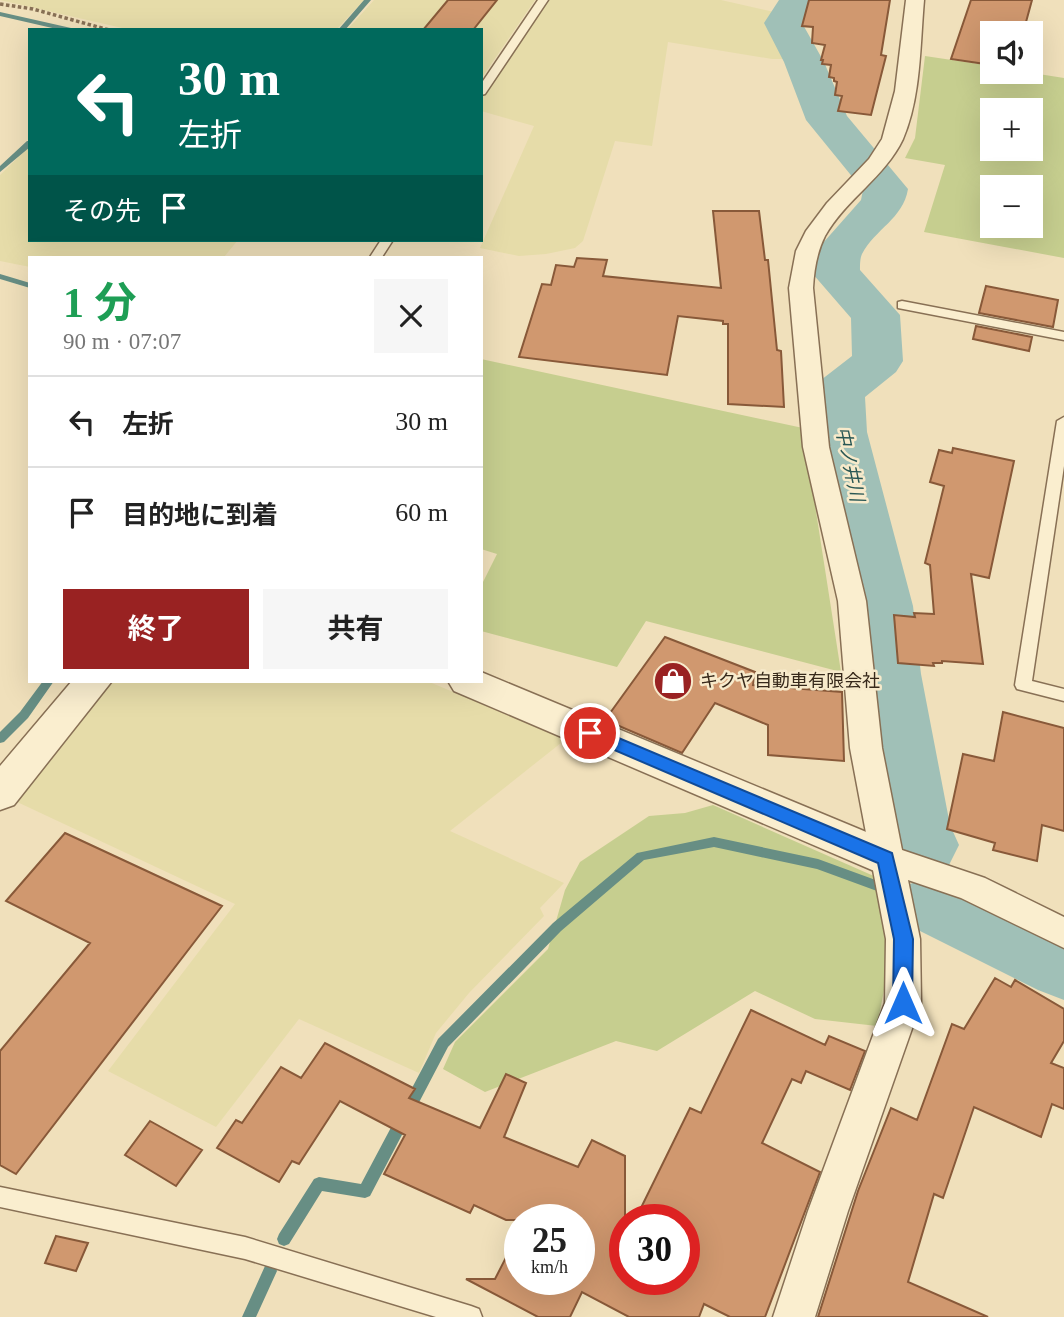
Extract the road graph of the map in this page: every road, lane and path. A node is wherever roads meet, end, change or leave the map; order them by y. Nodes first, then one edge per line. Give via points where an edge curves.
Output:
1 (543, 0) edge
2 (915, 0) edge
3 (0, 4) edge
4 (102, 28) edge
5 (483, 89) edge
6 (902, 305) dead end
7 (1064, 336) edge
8 (1064, 421) edge
9 (91, 683) edge
10 (472, 683) edge
11 (1064, 695) edge
12 (0, 794) edge
13 (886, 858) junction
14 (1064, 933) edge
15 (0, 1197) edge
16 (471, 1317) edge
17 (794, 1317) edge

1 - 5 lane
2 - 13 street via 900,114 892,139 817,231 804,261 801,288 816,447 852,601 866,748
3 - 4 path
6 - 7 lane
8 - 11 lane via 1023,685
9 - 12 street
10 - 13 street
13 - 14 street via 973,888
13 - 17 street via 903,939 903,1003
15 - 16 lane via 245,1248

